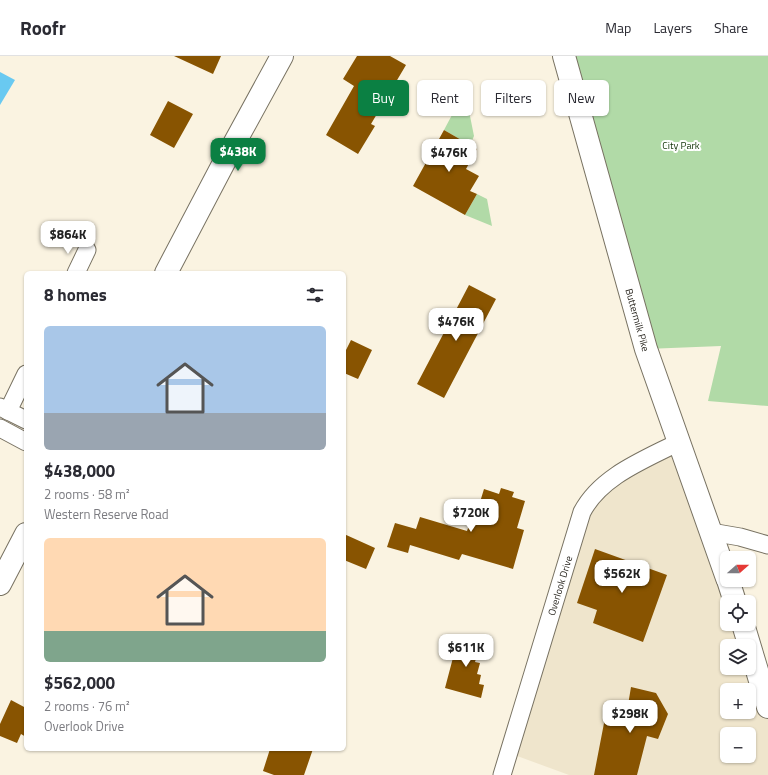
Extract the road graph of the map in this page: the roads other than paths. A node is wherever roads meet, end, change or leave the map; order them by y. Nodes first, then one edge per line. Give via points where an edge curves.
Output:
1 (282, 56) edge
2 (564, 56) edge
3 (87, 250) dead end
4 (77, 271) edge
5 (167, 271) edge
6 (24, 377) edge
7 (4, 409) edge
8 (24, 419) edge
9 (0, 428) edge
10 (24, 441) edge
11 (679, 442) junction
12 (711, 532) junction
13 (24, 538) edge
14 (768, 545) edge
15 (720, 558) edge
16 (0, 584) edge
17 (745, 631) edge
18 (768, 707) edge
19 (502, 775) edge

1 - 5 main road
2 - 11 main road, Buttermilk Pike via 646,349
3 - 4 street
6 - 7 street
7 - 8 street
9 - 10 street
11 - 12 main road, Buttermilk Pike
11 - 19 street, Overlook Drive via 620,473 587,501
12 - 14 street
12 - 15 main road, Buttermilk Pike
13 - 16 main road
17 - 18 main road

